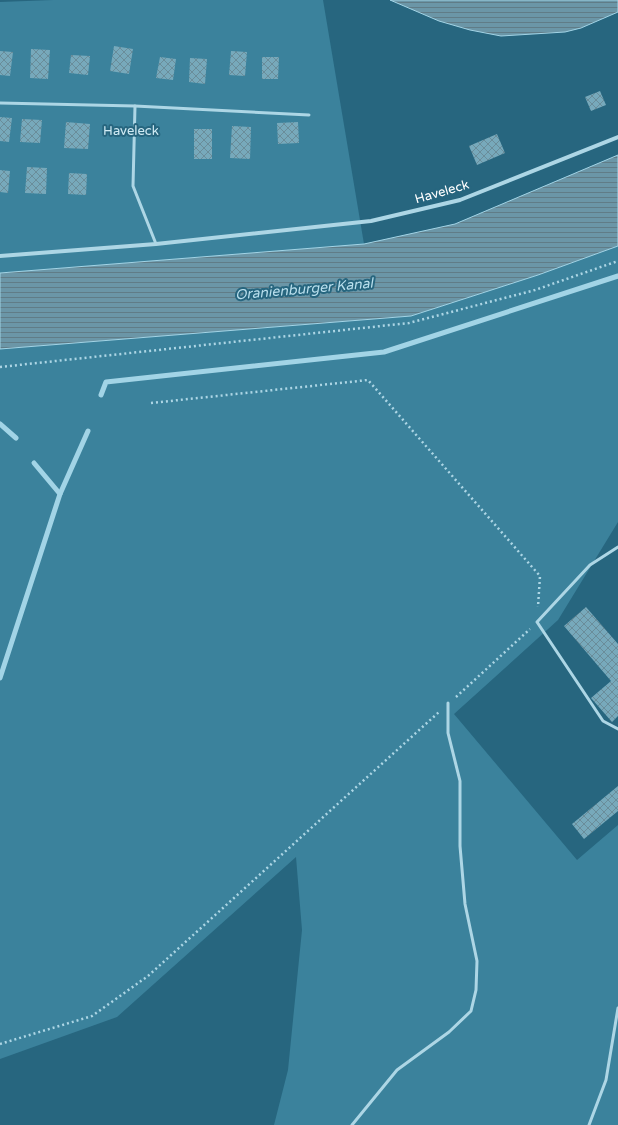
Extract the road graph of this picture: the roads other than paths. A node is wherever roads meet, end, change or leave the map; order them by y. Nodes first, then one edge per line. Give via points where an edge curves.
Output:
1 (0, 103) edge
2 (135, 106) junction
3 (309, 115) dead end
4 (618, 137) edge
5 (156, 244) junction
6 (0, 256) edge
7 (618, 547) edge
8 (448, 704) road end
9 (618, 729) edge
10 (618, 1008) edge
11 (352, 1125) edge
12 (589, 1125) edge

1 - 2 lane
2 - 3 lane
2 - 5 lane via 133,186
4 - 5 street, Haveleck via 460,200 371,221
5 - 6 street, Haveleck
7 - 9 lane via 590,565 537,622 604,721
8 - 11 lane via 448,733 460,781 460,846 465,904 477,961 476,990 471,1011 448,1032 397,1070
10 - 12 lane via 606,1080

